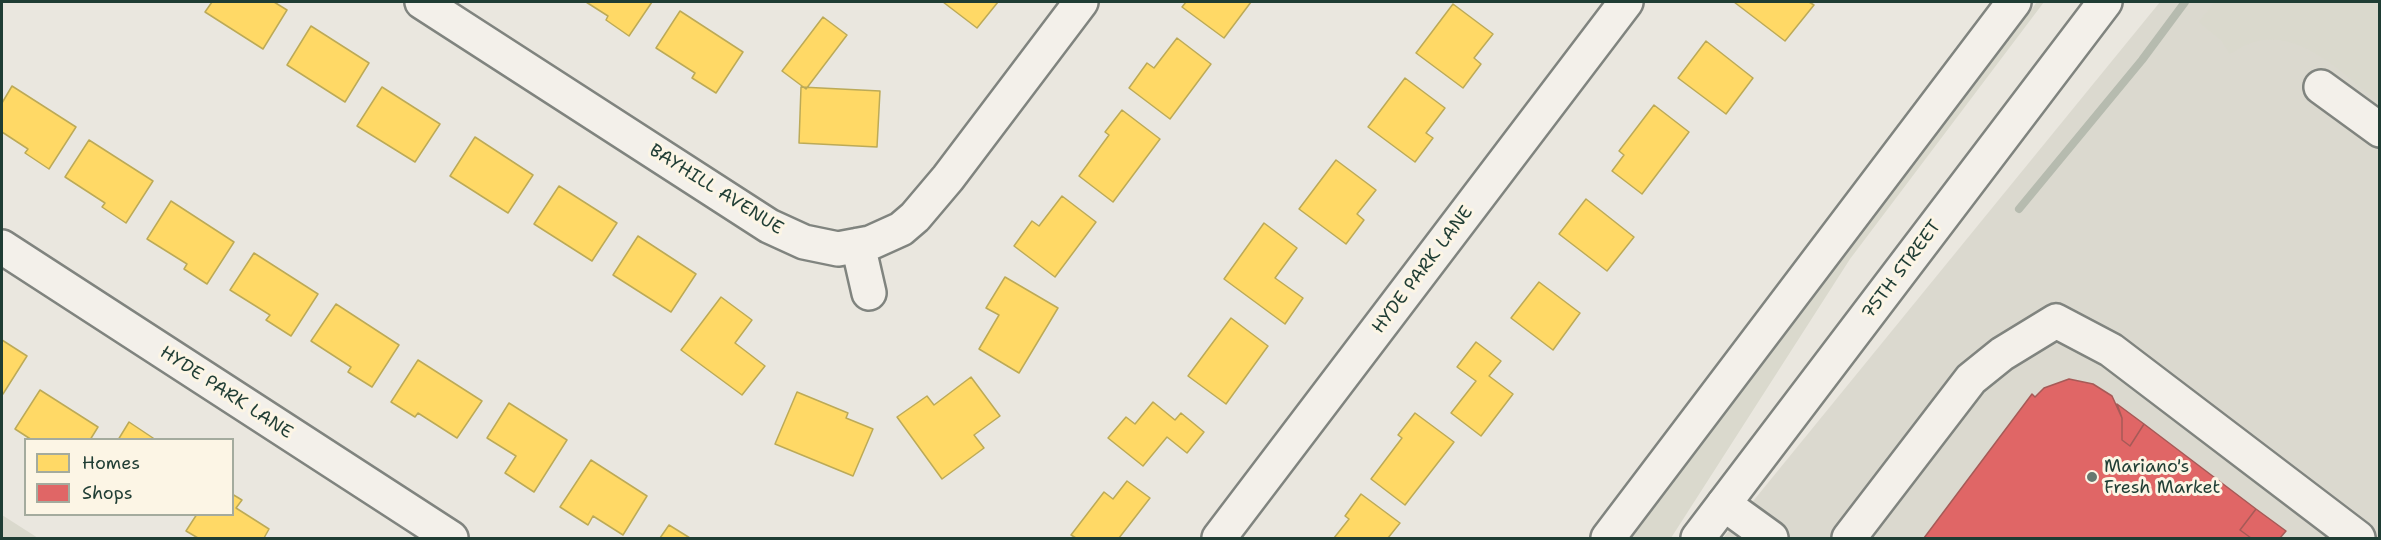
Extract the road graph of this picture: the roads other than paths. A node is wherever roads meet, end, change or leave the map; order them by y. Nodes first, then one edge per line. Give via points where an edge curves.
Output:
1 (422, 2) edge
2 (1081, 2) edge
3 (1626, 2) edge
4 (2014, 2) edge
5 (2105, 2) edge
6 (2321, 87) dead end
7 (2379, 130) edge
8 (858, 245) junction
9 (2, 247) edge
10 (869, 293) dead end
11 (1725, 504) junction
12 (451, 538) edge
13 (1219, 538) edge
14 (1608, 538) edge
15 (1698, 538) edge
16 (1771, 538) edge
17 (1849, 538) edge
18 (2358, 538) edge

1 - 8 street, BAYHILL AVENUE via 769,226 821,247
2 - 8 street, BAYHILL AVENUE via 915,217 889,236
3 - 13 street, HYDE PARK LANE
4 - 14 street
5 - 11 street, 75TH STREET
6 - 7 street
8 - 10 street
9 - 12 street, HYDE PARK LANE
11 - 15 street, 75TH STREET
11 - 16 street
17 - 18 street via 1971,379 2002,354 2056,321 2111,350

